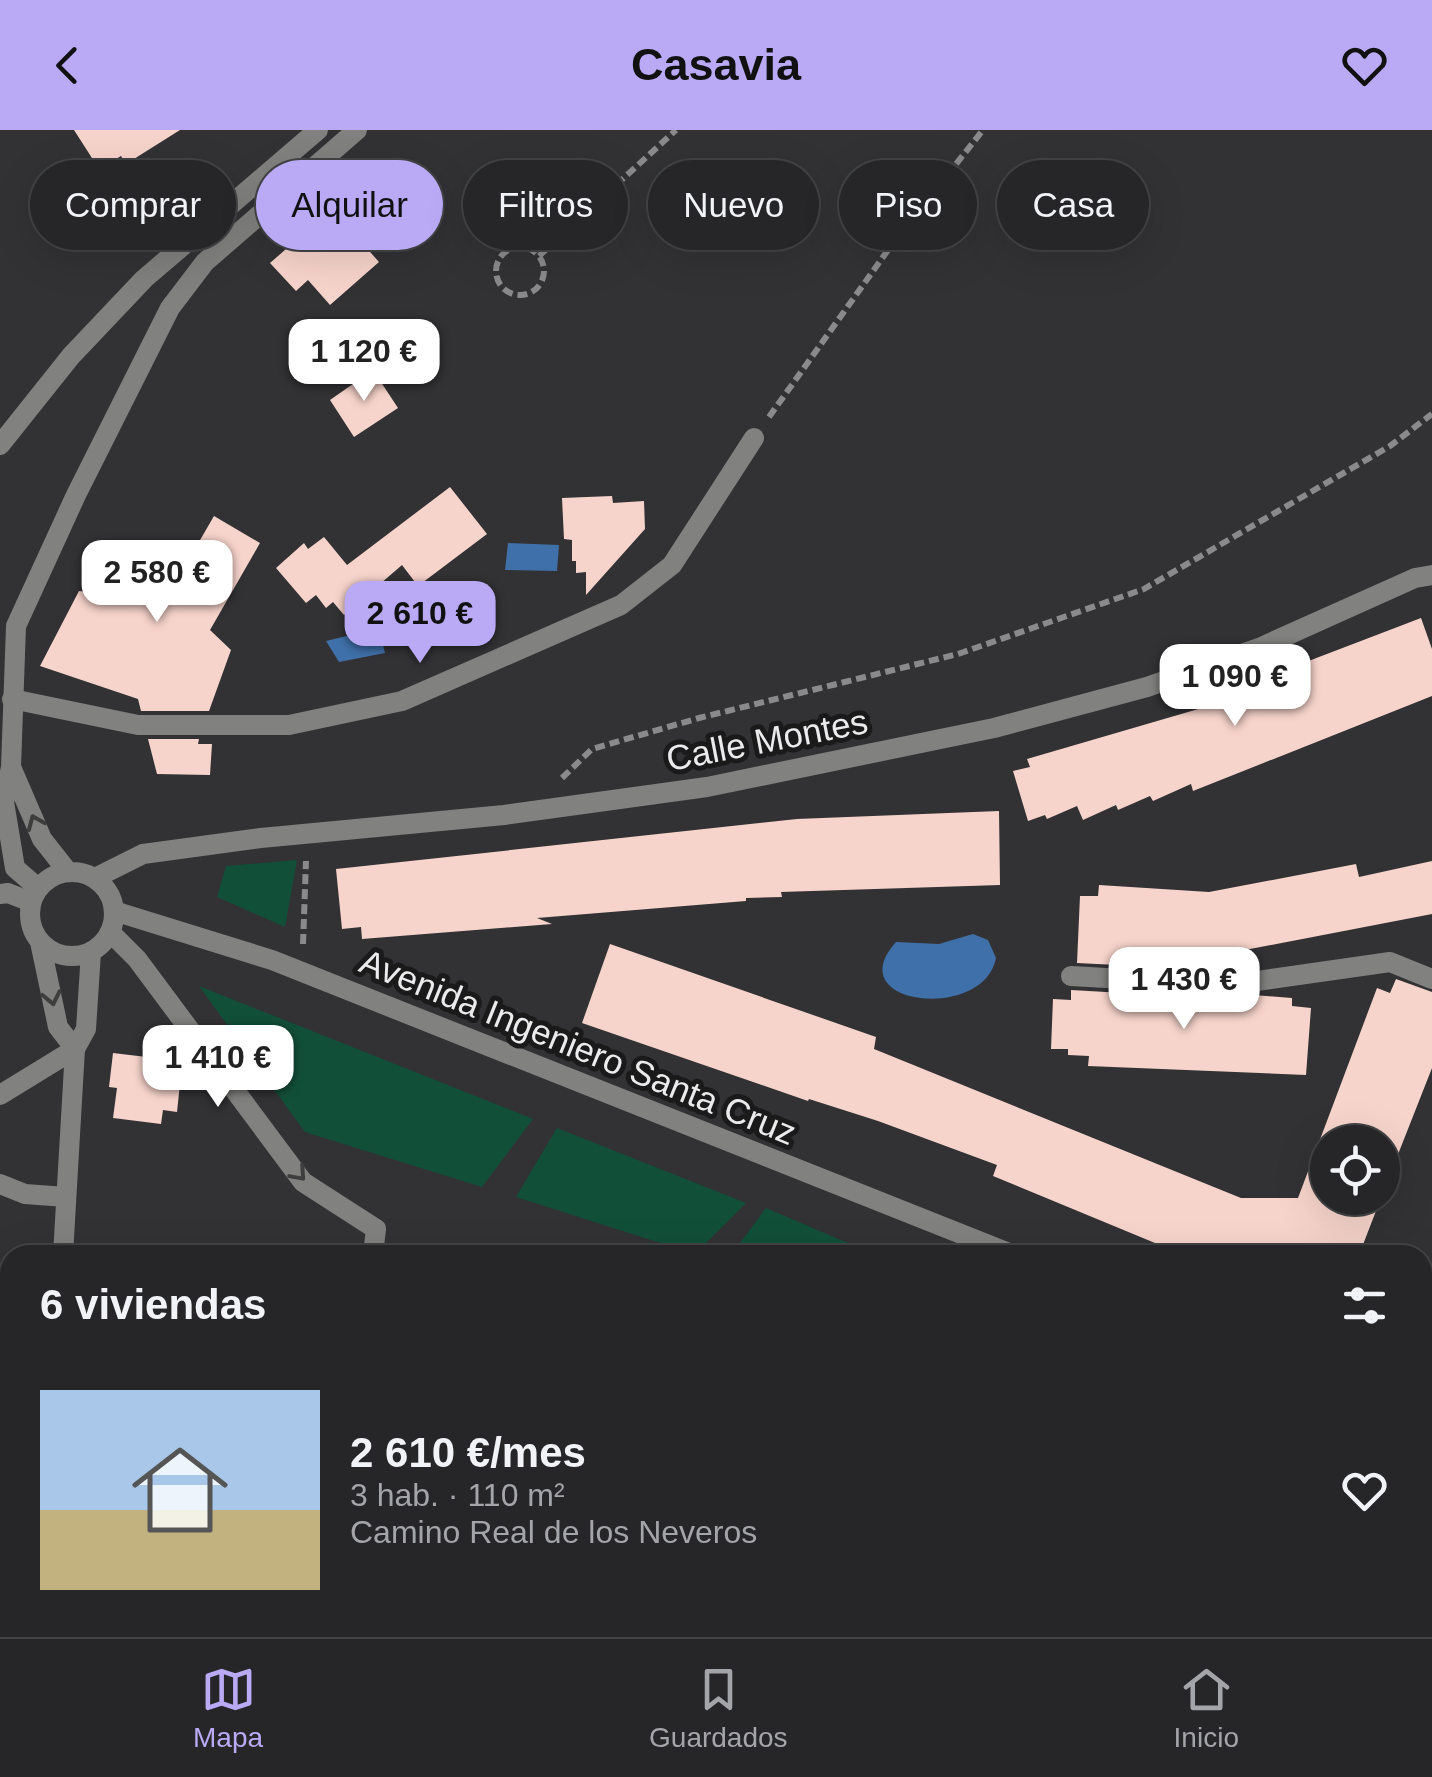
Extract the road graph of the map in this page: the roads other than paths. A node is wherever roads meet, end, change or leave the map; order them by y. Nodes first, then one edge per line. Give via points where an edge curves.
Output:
1 (318, 130) edge
2 (357, 130) edge
3 (144, 280) junction
4 (170, 308) junction
5 (754, 438) road end
6 (0, 445) edge
7 (1432, 575) edge
8 (12, 699) junction
9 (12, 767) junction
10 (68, 872) junction
11 (95, 878) junction
12 (0, 894) edge
13 (35, 895) junction
14 (112, 921) junction
15 (40, 942) junction
16 (91, 952) junction
17 (1071, 976) dead end
18 (1432, 978) edge
19 (76, 1049) junction
20 (0, 1095) edge
21 (0, 1184) edge
22 (66, 1197) junction
23 (64, 1245) edge
24 (374, 1245) edge
25 (989, 1245) edge
26 (1328, 1637) edge
27 (1355, 1637) edge

1 - 3 street
2 - 4 street via 205,262
3 - 4 street
3 - 6 street via 70,356
4 - 8 street via 16,626
5 - 8 street via 672,565 621,605 402,701 290,726 138,725
7 - 11 street, Calle Montes via 1259,648 1014,723 707,788 143,854
8 - 9 street
10 -> 9 street via 42,839
9 - 13 street via 4,802 15,868
10 - 11 street
10 - 13 street
11 - 14 street via 111,898
12 - 13 street
13 - 15 street via 33,930
14 - 16 street
14 -> 24 street via 303,1182 376,1230
14 - 25 street, Avenida Ingeniero Santa Cruz via 272,960
15 - 16 street via 64,956
15 -> 19 street via 58,1027
16 - 19 street via 86,1029
17 - 18 street via 1228,985 1390,962
19 - 20 street
19 - 22 street
21 - 22 street via 24,1194
22 - 23 street
26 - 27 street

